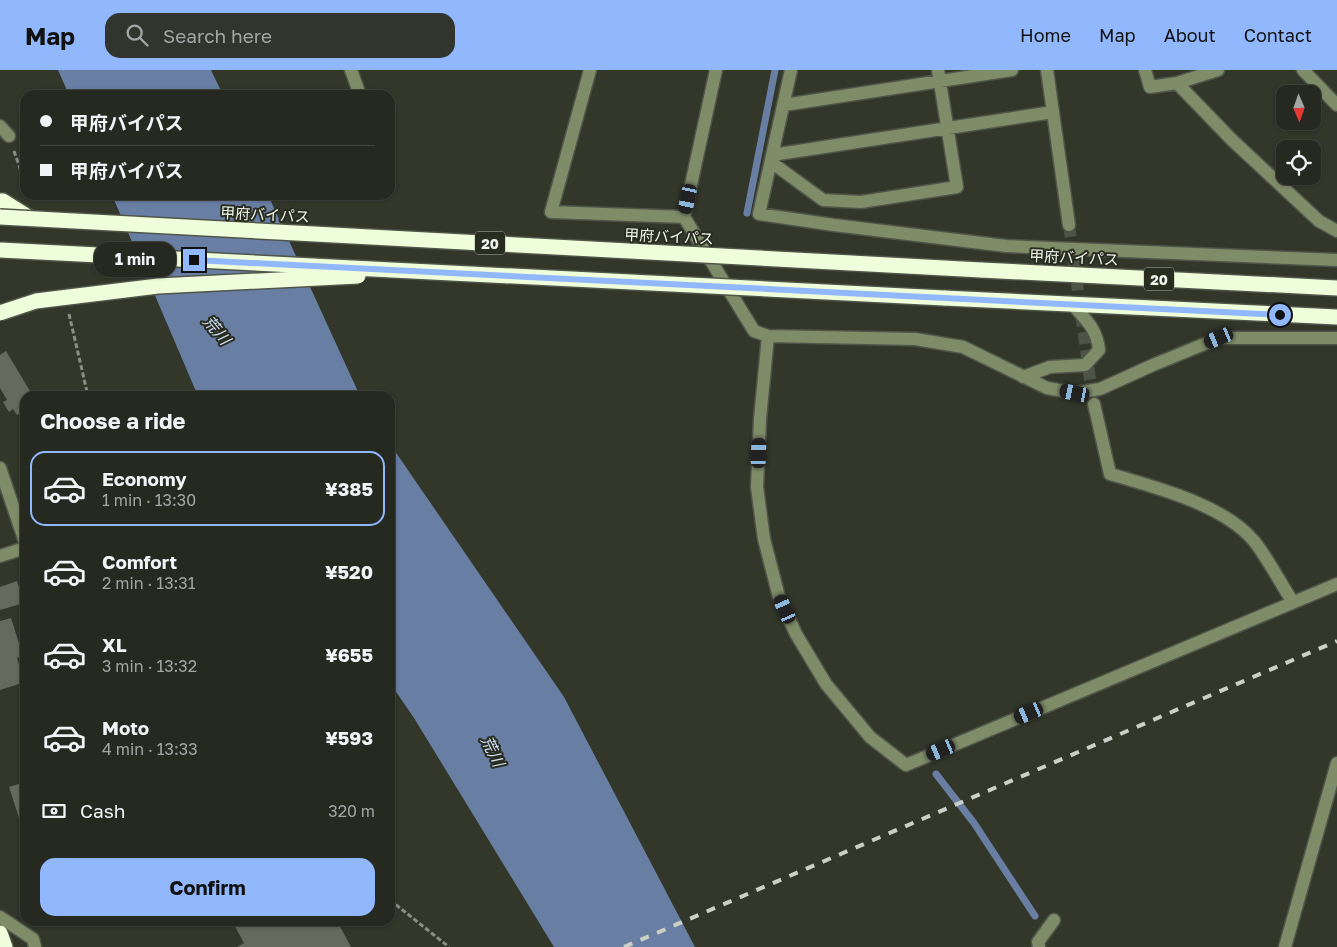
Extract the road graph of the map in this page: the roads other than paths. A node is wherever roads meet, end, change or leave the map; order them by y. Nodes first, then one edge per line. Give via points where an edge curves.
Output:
1 (352, 70) edge
2 (590, 70) edge
3 (716, 70) edge
4 (791, 70) edge
5 (1012, 70) edge
6 (1048, 70) edge
7 (1145, 70) edge
8 (1218, 70) edge
9 (1303, 70) edge
10 (939, 75) edge
11 (1177, 84) junction
12 (358, 90) edge
13 (784, 105) junction
14 (1337, 105) edge
15 (1053, 112) junction
16 (0, 126) edge
17 (948, 127) junction
18 (9, 136) dead end
19 (772, 159) junction
20 (0, 201) edge
21 (0, 217) edge
22 (684, 217) junction
23 (30, 218) junction
24 (1069, 224) tunnel mouth
25 (1337, 232) edge
26 (0, 250) edge
27 (1337, 260) edge
28 (446, 272) junction
29 (1337, 288) edge
30 (1073, 305) junction
31 (0, 312) edge
32 (1337, 317) edge
33 (768, 336) junction
34 (1337, 338) edge
35 (1024, 377) junction
36 (1094, 404) tunnel mouth
37 (0, 468) edge
38 (20, 527) edge
39 (20, 550) edge
40 (0, 556) edge
41 (1337, 584) edge
42 (1293, 602) junction
43 (1337, 763) edge
44 (0, 917) edge
45 (1054, 920) dead end
46 (0, 933) edge
47 (4, 947) edge
48 (35, 947) edge
49 (1040, 947) edge
50 (1285, 947) edge

1 - 12 street
2 - 22 street via 551,212
3 - 22 street
4 - 13 street
5 - 10 street
6 - 15 street
7 - 11 street via 1150,87
8 - 11 street
9 - 14 street
10 - 13 street
10 - 17 street
11 - 25 street via 1230,139 1319,221
13 - 19 street
15 - 17 street
15 - 24 street
16 - 18 street
17 - 19 street
17 - 19 street via 957,187 860,202 823,200
19 - 27 street via 759,214 1006,246
20 - 23 highway
21 - 23 highway, 甲府バイパス / 20, bridge
22 - 33 street via 754,331
23 - 29 highway, 甲府バイパス / 20, bridge
26 - 28 highway, 20, bridge
28 - 30 highway, 20, bridge
28 - 31 highway, bridge via 158,286 36,301
30 - 32 highway, 20
30 - 35 street via 1098,338 1099,350 1085,365 1050,367
33 - 35 street via 915,339 963,347
33 - 42 street via 758,487 764,539 779,597 796,634 826,684 870,737 906,765
34 - 35 street via 1219,338 1100,389 1075,393 1047,388
36 - 42 street via 1110,474 1178,494 1230,520 1253,541
37 - 38 street
39 - 40 street
41 - 42 street
43 - 50 street
44 - 48 street via 32,939
45 - 49 street via 1038,942
46 - 47 highway

